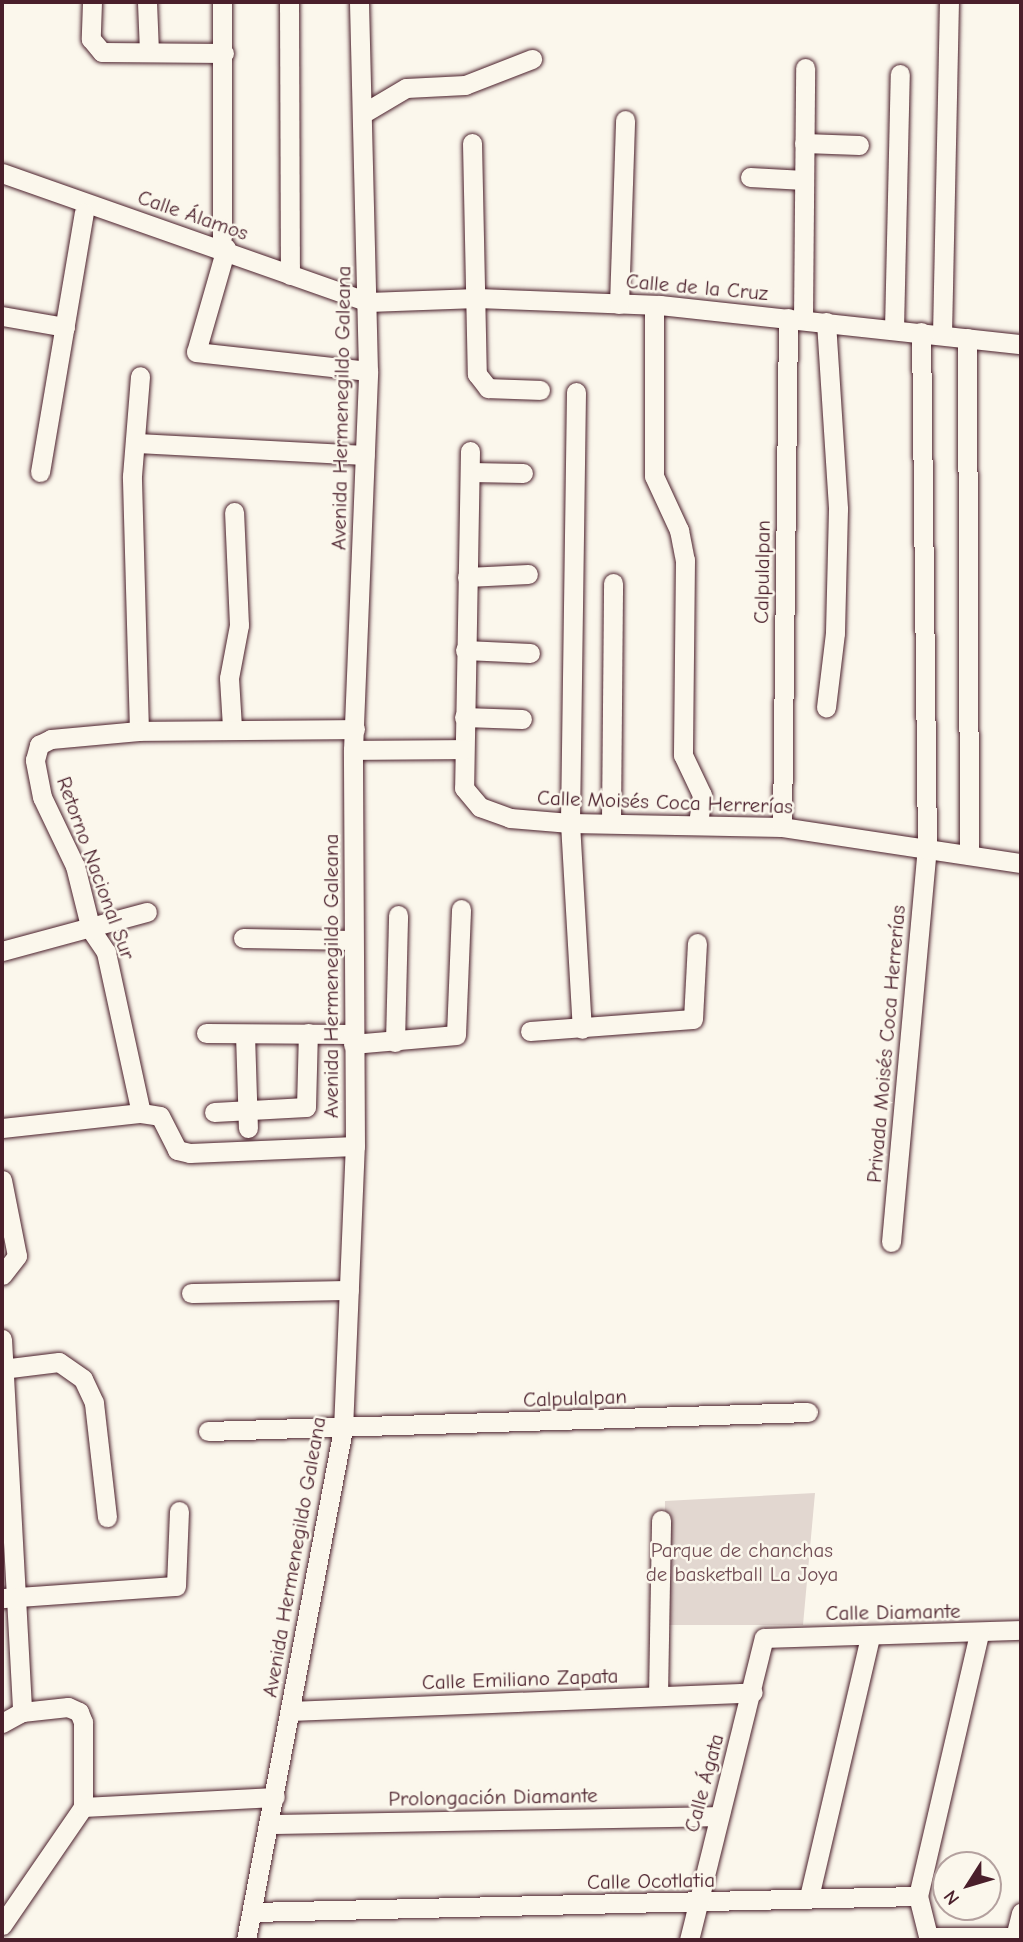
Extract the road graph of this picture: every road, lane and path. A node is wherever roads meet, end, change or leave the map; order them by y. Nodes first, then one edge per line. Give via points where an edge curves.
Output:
1 (92, 2) edge
2 (147, 2) edge
3 (222, 2) edge
4 (289, 2) edge
5 (359, 2) edge
6 (949, 2) edge
7 (149, 52) junction
8 (224, 53) junction
9 (532, 59) dead end
10 (805, 68) dead end
11 (900, 74) dead end
12 (362, 114) junction
13 (625, 120) dead end
14 (472, 143) dead end
15 (804, 143) junction
16 (859, 145) dead end
17 (2, 173) edge
18 (751, 177) dead end
19 (804, 180) junction
20 (84, 213) dead end
21 (224, 242) junction
22 (290, 275) junction
23 (477, 298) junction
24 (369, 302) junction
25 (619, 304) junction
26 (654, 305) junction
27 (2, 316) edge
28 (795, 318) junction
29 (826, 321) junction
30 (65, 327) junction
31 (894, 329) junction
32 (921, 332) junction
33 (942, 335) junction
34 (967, 338) junction
35 (1021, 344) edge
36 (368, 371) junction
37 (140, 376) dead end
38 (540, 390) dead end
39 (576, 392) dead end
40 (137, 443) junction
41 (470, 451) dead end
42 (365, 454) junction
43 (40, 471) dead end
44 (470, 472) junction
45 (523, 473) dead end
46 (234, 512) dead end
47 (528, 574) dead end
48 (467, 577) junction
49 (612, 583) dead end
50 (466, 650) junction
51 (530, 653) dead end
52 (826, 706) dead end
53 (464, 717) junction
54 (522, 719) dead end
55 (232, 727) junction
56 (355, 729) junction
57 (139, 731) junction
58 (464, 749) junction
59 (354, 750) junction
60 (611, 821) junction
61 (698, 822) junction
62 (570, 823) junction
63 (782, 827) junction
64 (927, 849) junction
65 (969, 855) junction
66 (1021, 863) edge
67 (461, 909) dead end
68 (147, 912) dead end
69 (398, 915) dead end
70 (91, 930) junction
71 (243, 938) dead end
72 (352, 940) junction
73 (696, 943) dead end
74 (2, 951) edge
75 (582, 1029) junction
76 (530, 1031) dead end
77 (206, 1033) dead end
78 (308, 1033) junction
79 (245, 1034) junction
80 (353, 1039) junction
81 (395, 1042) junction
82 (214, 1112) dead end
83 (141, 1113) junction
84 (248, 1120) junction
85 (2, 1129) edge
86 (355, 1146) junction
87 (2, 1180) edge
88 (891, 1242) dead end
89 (2, 1275) edge
90 (349, 1290) junction
91 (191, 1293) dead end
92 (2, 1339) edge
93 (2, 1369) edge
94 (808, 1412) dead end
95 (343, 1429) junction
96 (208, 1431) dead end
97 (179, 1511) dead end
98 (107, 1517) dead end
99 (661, 1520) dead end
100 (7, 1598) edge
101 (1021, 1630) edge
102 (979, 1633) junction
103 (870, 1636) junction
104 (764, 1638) joint
105 (753, 1692) junction
106 (658, 1696) junction
107 (290, 1711) junction
108 (22, 1712) junction
109 (2, 1723) edge
110 (275, 1797) junction
111 (83, 1807) junction
112 (716, 1816) junction
113 (270, 1824) junction
114 (918, 1896) junction
115 (809, 1897) junction
116 (698, 1903) junction
117 (252, 1912) junction
118 (1021, 1913) edge
119 (2, 1925) edge
120 (1018, 1937) edge
121 (929, 1939) edge
122 (246, 1940) edge
123 (689, 1940) edge

1 - 7 street via 94,47
2 - 7 street
3 - 8 street
4 - 22 street
5 - 12 street, Avenida Hermenegildo Galeana
6 - 33 street
7 - 8 street
8 - 21 street
9 - 12 street via 465,85 406,88
10 - 15 street, Calpulalpan
11 - 31 street
12 - 24 street, Avenida Hermenegildo Galeana
13 - 25 street
14 - 23 street
15 - 16 street
15 - 19 street, Calpulalpan
17 - 21 street, Calle Álamos
18 - 19 street
19 - 28 street, Calpulalpan
20 - 30 street
21 - 22 street, Calle Álamos
21 - 36 street via 196,352
22 - 24 street, Calle Álamos
23 - 24 street, Calle de la Cruz
23 - 25 street, Calle de la Cruz
23 - 38 street via 481,384
24 - 36 street, Avenida Hermenegildo Galeana
25 - 26 street, Calle de la Cruz
26 - 28 street, Calle de la Cruz
26 - 61 street via 654,476 679,530 685,560 683,755 702,795
27 - 30 street
28 - 29 street, Calle de la Cruz
28 - 63 street, Calpulalpan
29 - 31 street, Calle de la Cruz
29 - 52 street via 838,509 835,632
30 - 43 street
31 - 32 street, Calle de la Cruz
32 - 33 street, Calle de la Cruz
32 - 64 street, Privada Moisés Coca Herrerías
33 - 34 street, Calle de la Cruz
34 - 35 street, Calle de la Cruz
34 - 65 street
36 - 42 street, Avenida Hermenegildo Galeana
37 - 40 street
39 - 62 street
40 - 42 street
40 - 57 street via 132,475
41 - 44 street, Calle Moisés Coca Herrerías
42 - 56 street, Avenida Hermenegildo Galeana
44 - 45 street
44 - 48 street, Calle Moisés Coca Herrerías
46 - 55 street via 239,625 229,678
47 - 48 street
48 - 50 street, Calle Moisés Coca Herrerías
49 - 60 street
50 - 51 street
50 - 53 street, Calle Moisés Coca Herrerías
53 - 54 street
53 - 58 street, Calle Moisés Coca Herrerías
55 - 56 street, Retorno Nacional Sur
55 - 57 street, Retorno Nacional Sur
56 - 59 street, Avenida Hermenegildo Galeana
57 - 70 street, Retorno Nacional Sur via 51,739 39,745 35,760 47,813 75,866
58 - 59 street
58 - 62 street, Calle Moisés Coca Herrerías via 464,788 480,807 510,818
59 - 72 street, Avenida Hermenegildo Galeana
60 - 61 street, Calle Moisés Coca Herrerías
60 - 62 street, Calle Moisés Coca Herrerías
61 - 63 street, Calle Moisés Coca Herrerías
62 - 75 street
63 - 64 street, Calle Moisés Coca Herrerías
64 - 65 street, Calle Moisés Coca Herrerías
64 - 88 street, Privada Moisés Coca Herrerías
65 - 66 street, Calle Moisés Coca Herrerías
67 - 81 street via 460,1030 449,1038
68 - 70 street
69 - 81 street
70 - 74 street
70 - 83 street, Retorno Nacional Sur via 113,976
71 - 72 street
72 - 80 street, Avenida Hermenegildo Galeana
73 - 75 street via 693,1019
75 - 76 street
77 - 79 street
78 - 79 street
78 - 80 street
78 - 84 street via 306,1107
79 - 84 street
80 - 81 street
80 - 86 street, Avenida Hermenegildo Galeana
82 - 84 street
83 - 85 street
83 - 86 street via 160,1116 177,1150 190,1153
86 - 90 street, Avenida Hermenegildo Galeana
87 - 89 street via 17,1256
90 - 91 street
90 - 95 street, Avenida Hermenegildo Galeana
92 - 93 street
93 - 98 street via 59,1362 83,1379 94,1403
93 - 100 street
94 - 95 street, Calpulalpan
95 - 96 street, Calpulalpan
95 - 107 street, Avenida Hermenegildo Galeana
97 - 100 street via 176,1586
99 - 106 street
100 - 108 street
101 - 102 street, Calle Diamante
102 - 103 street, Calle Diamante
102 - 114 street
103 - 104 street, Calle Diamante
103 - 115 street
104 - 105 street, Calle Ágata
105 - 106 street, Calle Emiliano Zapata
105 - 112 street, Calle Ágata
106 - 107 street, Calle Emiliano Zapata
107 - 110 street, Avenida Hermenegildo Galeana
108 - 109 street
108 - 111 street via 68,1707 79,1712 83,1722
110 - 111 street
110 - 113 street, Avenida Hermenegildo Galeana
111 - 119 street
112 - 113 street, Prolongación Diamante
112 - 116 street, Calle Ágata
113 - 117 street, Avenida Hermenegildo Galeana
114 - 115 street, Calle Ocotlatia
114 - 121 street
115 - 116 street, Calle Ocotlatia
116 - 117 street, Calle Ocotlatia
116 - 123 street, Calle Ágata
117 - 122 street, Avenida Hermenegildo Galeana
118 - 120 street
120 - 121 street

